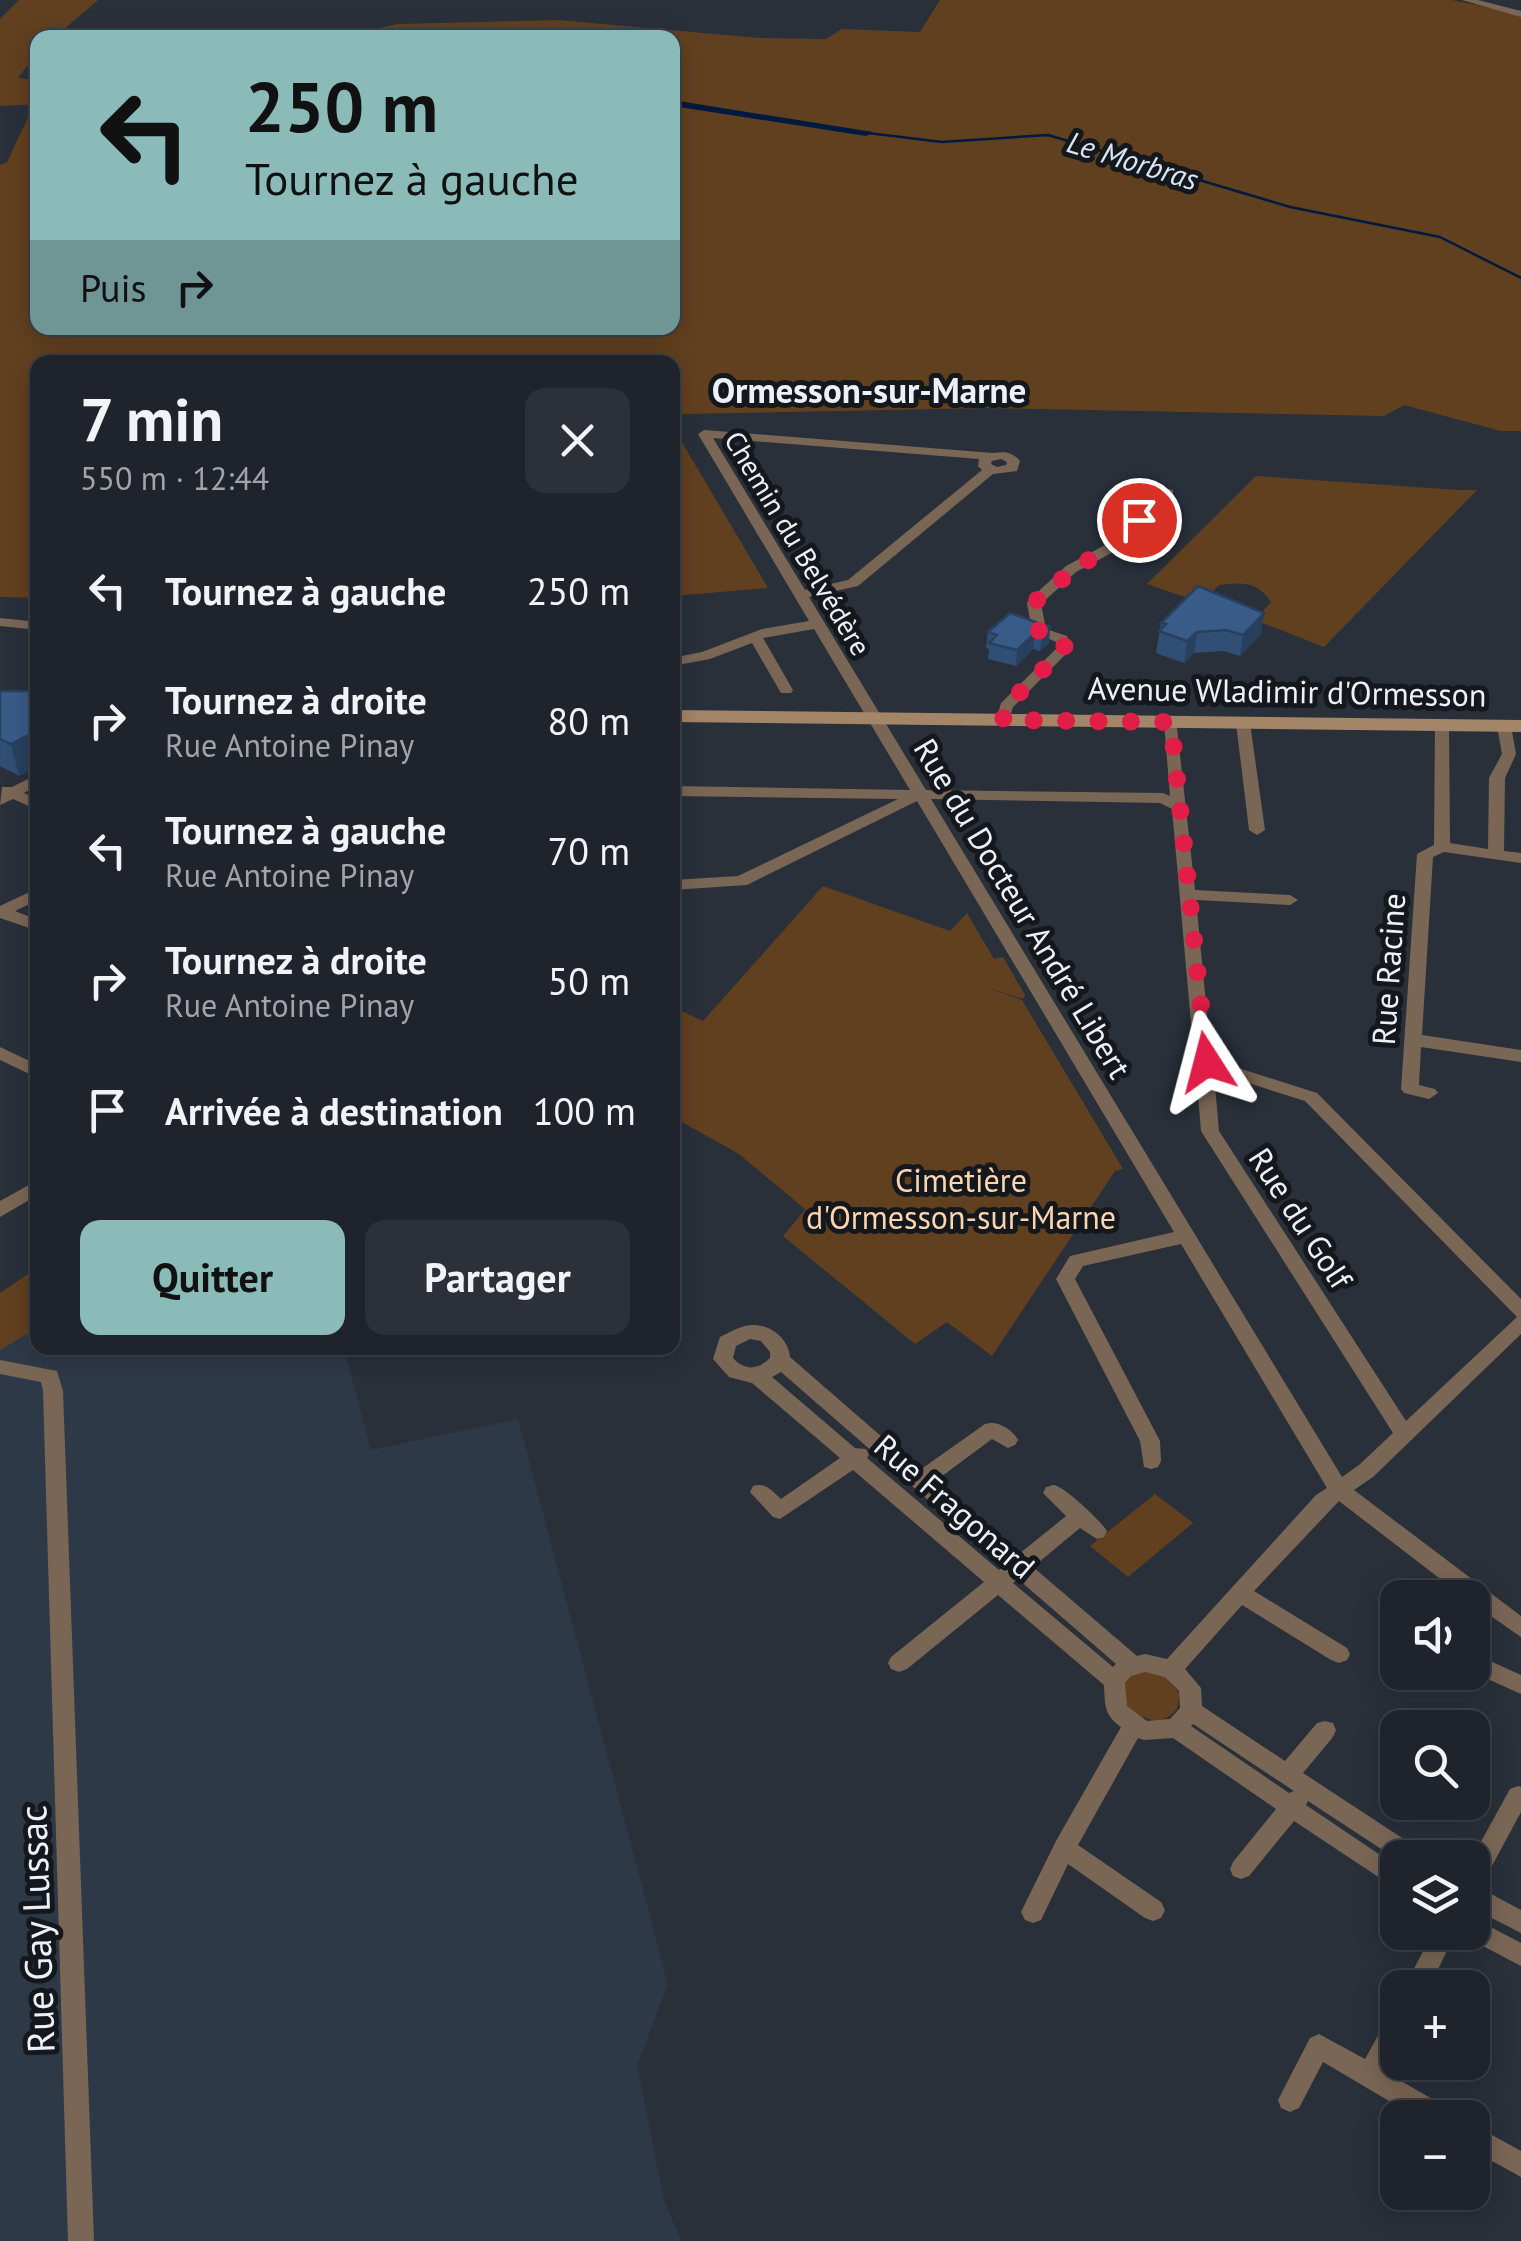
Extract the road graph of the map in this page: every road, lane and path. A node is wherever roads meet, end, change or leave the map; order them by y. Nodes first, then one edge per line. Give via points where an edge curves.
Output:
1 (1467, 0) edge
2 (1521, 14) edge
3 (1168, 494) dead end
4 (801, 595) junction
5 (0, 622) edge
6 (818, 624) junction
7 (30, 625) edge
8 (756, 636) junction
9 (680, 660) edge
10 (786, 690) dead end
11 (680, 716) edge
12 (873, 718) junction
13 (1003, 720) junction
14 (1171, 722) junction
15 (1243, 723) junction
16 (1442, 726) junction
17 (1512, 726) edge
18 (30, 781) edge
19 (680, 791) edge
20 (4, 792) edge
21 (918, 794) junction
22 (1174, 798) junction
23 (30, 803) edge
24 (1257, 830) dead end
25 (1442, 846) junction
26 (1496, 854) junction
27 (1521, 858) edge
28 (680, 884) edge
29 (1188, 896) junction
30 (30, 897) edge
31 (1290, 900) dead end
32 (1, 912) edge
33 (30, 923) edge
34 (1414, 1040) junction
35 (0, 1053) edge
36 (1521, 1056) edge
37 (30, 1068) edge
38 (1214, 1073) junction
39 (1429, 1093) dead end
40 (30, 1191) edge
41 (0, 1210) edge
42 (1186, 1236) junction
43 (1521, 1311) edge
44 (1521, 1323) edge
45 (780, 1360) junction
46 (0, 1368) edge
47 (757, 1376) junction
48 (1404, 1435) junction
49 (1008, 1440) dead end
50 (876, 1443) junction
51 (854, 1459) junction
52 (1151, 1460) dead end
53 (920, 1481) junction
54 (1338, 1489) junction
55 (760, 1492) dead end
56 (1054, 1494) dead end
57 (1017, 1564) junction
58 (1000, 1585) junction
59 (1240, 1593) junction
60 (1521, 1628) edge
61 (1339, 1654) dead end
62 (899, 1662) dead end
63 (1132, 1665) junction
64 (1171, 1669) junction
65 (1490, 1670) edge
66 (1114, 1681) junction
67 (1521, 1685) edge
68 (1183, 1720) junction
69 (1133, 1726) junction
70 (1326, 1730) dead end
71 (1298, 1780) junction
72 (1518, 1796) dead end
73 (1290, 1807) junction
74 (1387, 1840) edge
75 (1064, 1848) junction
76 (1490, 1848) edge
77 (1380, 1868) edge
78 (1241, 1870) dead end
79 (1490, 1906) edge
80 (1153, 1910) dead end
81 (1033, 1912) dead end
82 (1521, 1922) edge
83 (1490, 1938) edge
84 (1521, 1955) edge
85 (1380, 2054) edge
86 (1369, 2074) junction
87 (1290, 2100) dead end
88 (1412, 2100) edge
89 (1490, 2147) edge
90 (1521, 2165) edge
91 (81, 2241) edge

1 - 2 street
3 - 13 street via 1110,548 1071,569 1034,603 1039,631 1062,639 1065,648 1006,706
4 - 4 street, Chemin du Belvédère via 853,583 990,463 704,434
4 - 6 street, Chemin du Belvédère
5 - 7 street
6 - 8 street
6 - 12 street, Chemin du Belvédère
8 - 9 street
8 - 10 street
11 - 12 main road, Avenue Wladimir d'Ormesson
12 - 13 main road, Avenue Wladimir d'Ormesson
12 - 21 street, Rue du Docteur André Libert
13 - 14 main road, Avenue Wladimir d'Ormesson
14 - 15 main road, Avenue Wladimir d'Ormesson
14 - 22 street, Rue du Golf
15 - 16 main road, Avenue Wladimir d'Ormesson
15 - 24 street
16 - 17 main road, Avenue Wladimir d'Ormesson
16 - 25 street, Rue Racine
17 - 26 street via 1497,778
18 - 20 street
19 - 21 street
20 - 23 street
21 - 22 street
21 - 28 street via 741,881
21 - 42 street, Rue du Docteur André Libert
22 - 29 street, Rue du Golf
25 - 26 street
25 - 34 street, Rue Racine via 1425,854
26 - 27 street
29 - 31 street
29 - 38 street, Rue du Golf via 1203,1057
30 - 32 street
32 - 33 street
34 - 36 street
34 - 39 street, Rue Racine via 1410,1090
35 - 37 street
38 - 43 street via 1229,1071 1311,1097
38 - 48 street, Rue du Golf via 1206,1084 1210,1132
40 - 41 street
42 - 52 street via 1076,1261 1065,1279 1150,1440
42 - 54 street, Rue du Docteur André Libert
44 - 48 street
45 - 47 street
45 - 47 street, Rue Fragonard via 766,1335 737,1335 727,1342 724,1359 734,1372
45 - 50 street, Rue Fragonard
46 - 91 street, Rue Gay Lussac via 50,1376
47 - 51 street, Rue Fragonard
48 - 54 street
49 - 53 street via 992,1429
50 - 51 street
50 - 53 street, Rue Fragonard
51 - 55 street via 780,1511
51 - 58 street, Rue Fragonard
53 - 57 street, Rue Fragonard
54 - 59 street
54 - 60 street
56 - 57 street via 1089,1524
57 - 58 street
57 - 63 street, Rue Fragonard
58 - 62 street
58 - 66 street, Rue Fragonard
59 - 61 street
59 - 64 street
63 - 64 street
63 - 66 street
64 - 68 street via 1190,1688
65 - 67 street
66 - 69 street via 1116,1711
68 - 69 street via 1155,1732
68 - 71 street
68 - 73 street
69 - 75 street
70 - 71 street
71 - 73 street
71 - 74 street
72 - 76 street
73 - 77 street
73 - 78 street
75 - 80 street
75 - 81 street
79 - 82 street
83 - 84 street
85 - 86 street
86 - 87 street via 1319,2046
86 - 88 street
89 - 90 street

